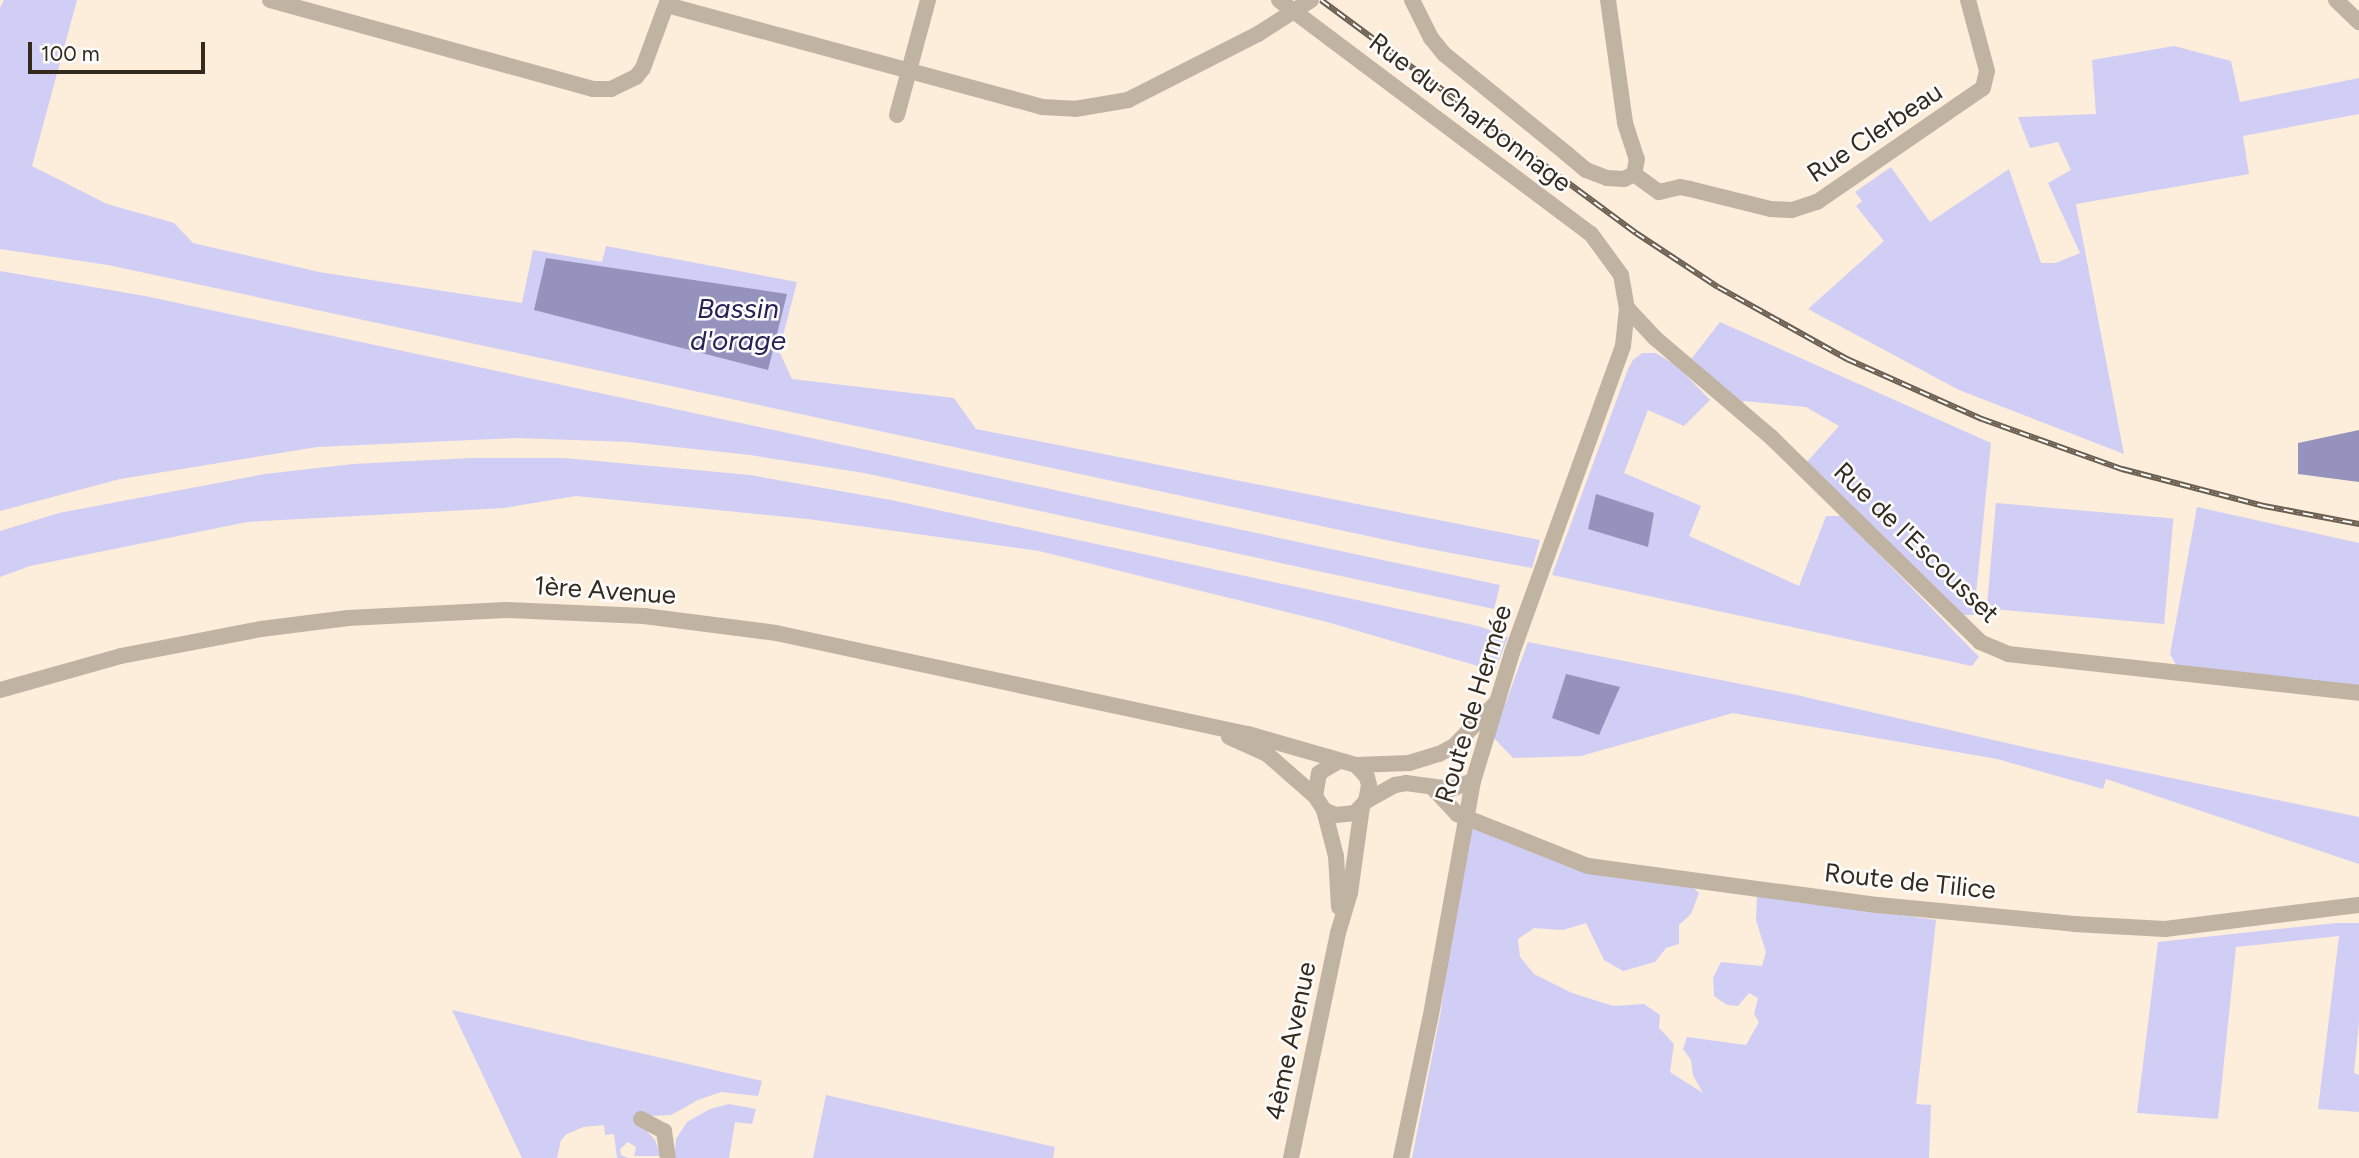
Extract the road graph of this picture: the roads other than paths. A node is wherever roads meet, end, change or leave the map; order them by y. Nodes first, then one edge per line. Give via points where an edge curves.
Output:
1 (270, 0) edge
2 (928, 0) edge
3 (1279, 0) edge
4 (1311, 0) edge
5 (1412, 0) edge
6 (1608, 0) edge
7 (1968, 0) edge
8 (2336, 0) edge
9 (667, 2) edge
10 (2359, 22) edge
11 (909, 71) junction
12 (897, 115) dead end
13 (1634, 174) junction
14 (1621, 275) joint
15 (1627, 308) junction
16 (0, 690) edge
17 (2359, 693) edge
18 (1497, 702) junction
19 (1204, 726) junction
20 (1454, 746) junction
21 (1479, 759) junction
22 (1339, 761) junction
23 (1356, 765) junction
24 (1473, 781) junction
25 (1432, 787) junction
26 (1320, 803) junction
27 (1364, 804) junction
28 (1464, 816) junction
29 (2359, 905) edge
30 (1338, 933) junction
31 (641, 1119) dead end
32 (668, 1158) edge
33 (1291, 1158) edge
34 (1401, 1158) edge

1 - 9 street via 593,89 611,89 636,77 650,58
2 - 11 street
3 - 14 street, Rue du Charbonnage via 1591,234
4 - 11 street, bridge via 1258,34 1128,100 1075,109 1029,105
5 - 13 street via 1444,54 1587,170 1607,178
6 - 13 street via 1625,123 1637,159
7 - 13 street, Rue Clerbeau via 1987,71 1983,89 1817,202 1793,210 1771,209 1680,187 1659,192
8 - 10 street
9 - 11 street
11 - 12 street
14 - 15 street, Route de Hermée
15 - 17 street, Rue de l'Escousset via 1655,338 1772,437 1980,642 2008,654
15 - 18 street, Route de Hermée via 1623,346
16 - 19 street, 1ère Avenue via 121,656 289,625 460,611 572,612 719,624 787,635
18 - 20 street, 1ère Avenue
18 - 21 street, Route de Hermée
19 - 22 street, 1ère Avenue
19 - 26 street, 1ère Avenue via 1267,754
20 - 21 street
20 - 23 street, 1ère Avenue via 1409,763
21 - 24 street, Route de Hermée
22 - 23 street, 1ère Avenue
22 - 26 street via 1319,773
23 - 27 street via 1369,785
24 - 25 street via 1451,789
24 - 28 street, Route de Hermée
25 - 27 street via 1395,785
25 - 28 street
26 - 27 street via 1336,816 1346,816
26 - 30 street, 4ème Avenue via 1336,856
27 - 30 street, 4ème Avenue via 1350,893
28 - 29 street, Route de Tilice via 1588,866 1878,905 2048,922 2165,929
28 - 34 street, Route de Hermée
30 - 33 street, 4ème Avenue
31 - 32 street via 664,1131

